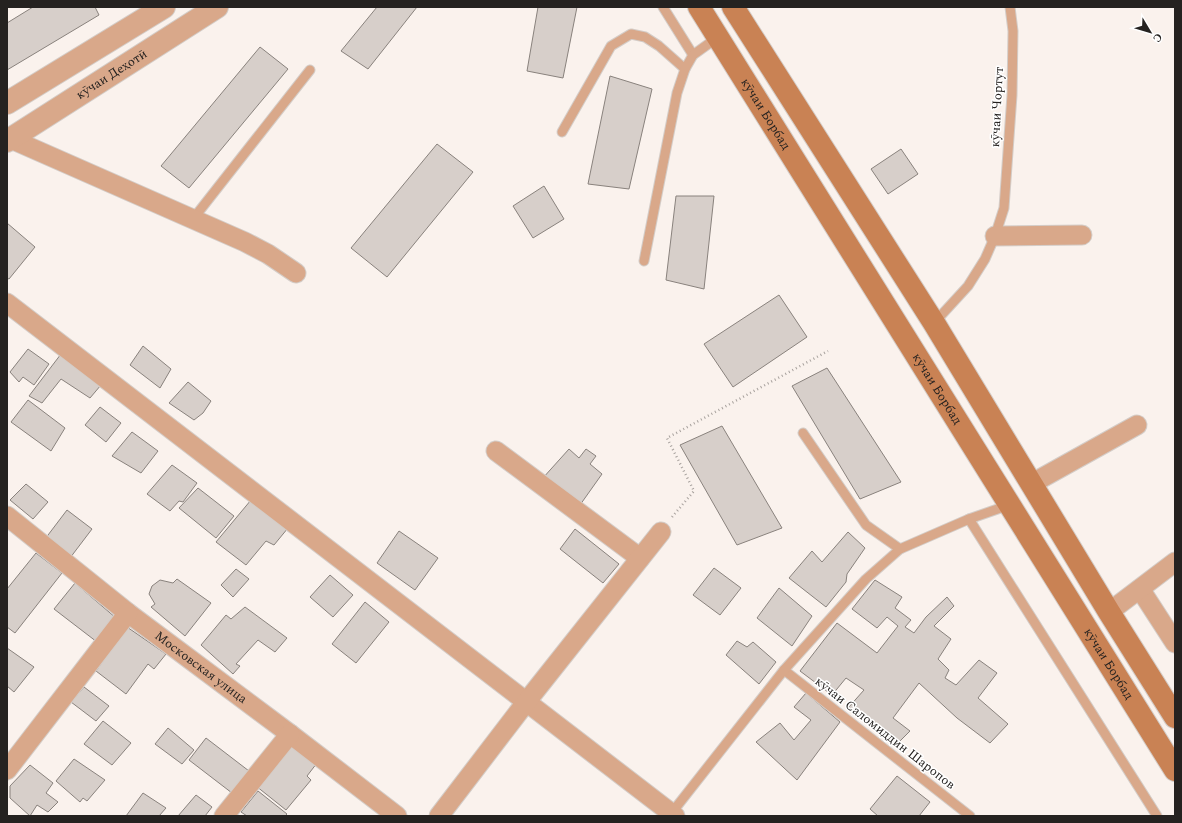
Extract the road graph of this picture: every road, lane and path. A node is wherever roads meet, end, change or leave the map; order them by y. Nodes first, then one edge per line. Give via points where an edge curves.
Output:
1 (164, 7) edge
2 (217, 7) edge
3 (663, 7) edge
4 (699, 7) edge
5 (733, 7) edge
6 (1010, 7) edge
7 (718, 37) junction
8 (692, 55) junction
9 (685, 69) junction
10 (310, 70) dead end
11 (7, 103) edge
12 (562, 132) dead end
13 (9, 140) edge
14 (193, 219) junction
15 (1082, 235) dead end
16 (996, 236) junction
17 (644, 261) dead end
18 (296, 273) dead end
19 (7, 302) edge
20 (934, 323) junction
21 (828, 351) dead end
22 (1137, 425) dead end
23 (803, 433) dead end
24 (496, 451) dead end
25 (1031, 484) junction
26 (1009, 505) junction
27 (7, 516) edge
28 (969, 519) junction
29 (661, 532) joint
30 (900, 549) junction
31 (640, 558) junction
32 (1175, 562) edge
33 (1140, 589) junction
34 (1109, 612) junction
35 (128, 613) junction
36 (1175, 643) edge
37 (784, 670) junction
38 (527, 701) junction
39 (1175, 717) edge
40 (290, 734) junction
41 (7, 770) edge
42 (1175, 770) edge
43 (672, 815) edge
44 (224, 816) edge
45 (397, 816) edge
46 (439, 816) edge
47 (970, 816) edge
48 (1157, 816) edge

1 - 11 street
2 - 13 street, кӯчаи Деҳотӣ
3 - 8 lane
4 - 7 main road, кӯчаи Борбад
5 - 20 main road
6 - 16 lane, кӯчаи Чортут via 1013,31 1012,95 1004,208
7 - 8 lane
7 - 26 main road, кӯчаи Борбад
8 - 9 lane
9 - 12 lane via 659,46 645,37 631,34 611,46
9 - 17 lane via 677,93
10 - 14 lane
13 - 14 street
14 - 18 street via 268,254
15 - 16 street
16 - 20 lane, кӯчаи Чортут via 968,286
19 - 38 street
20 - 25 main road
21 - 29 path via 667,438 694,491
22 - 25 street
23 - 30 lane via 866,525
24 - 31 street
25 - 34 main road
26 - 28 lane
26 - 42 main road, кӯчаи Борбад
27 - 35 street, Московская улица
28 - 30 lane
28 - 48 lane
29 - 31 street
30 - 37 lane via 866,579
31 - 38 street
32 - 33 street
33 - 34 street
33 - 36 street
34 - 39 main road
35 - 40 street, Московская улица
35 - 41 street
37 - 43 lane
37 - 47 lane, кӯчаи Саломиддин Шаропов
38 - 43 street
38 - 46 street
40 - 44 street
40 - 45 street, Московская улица

